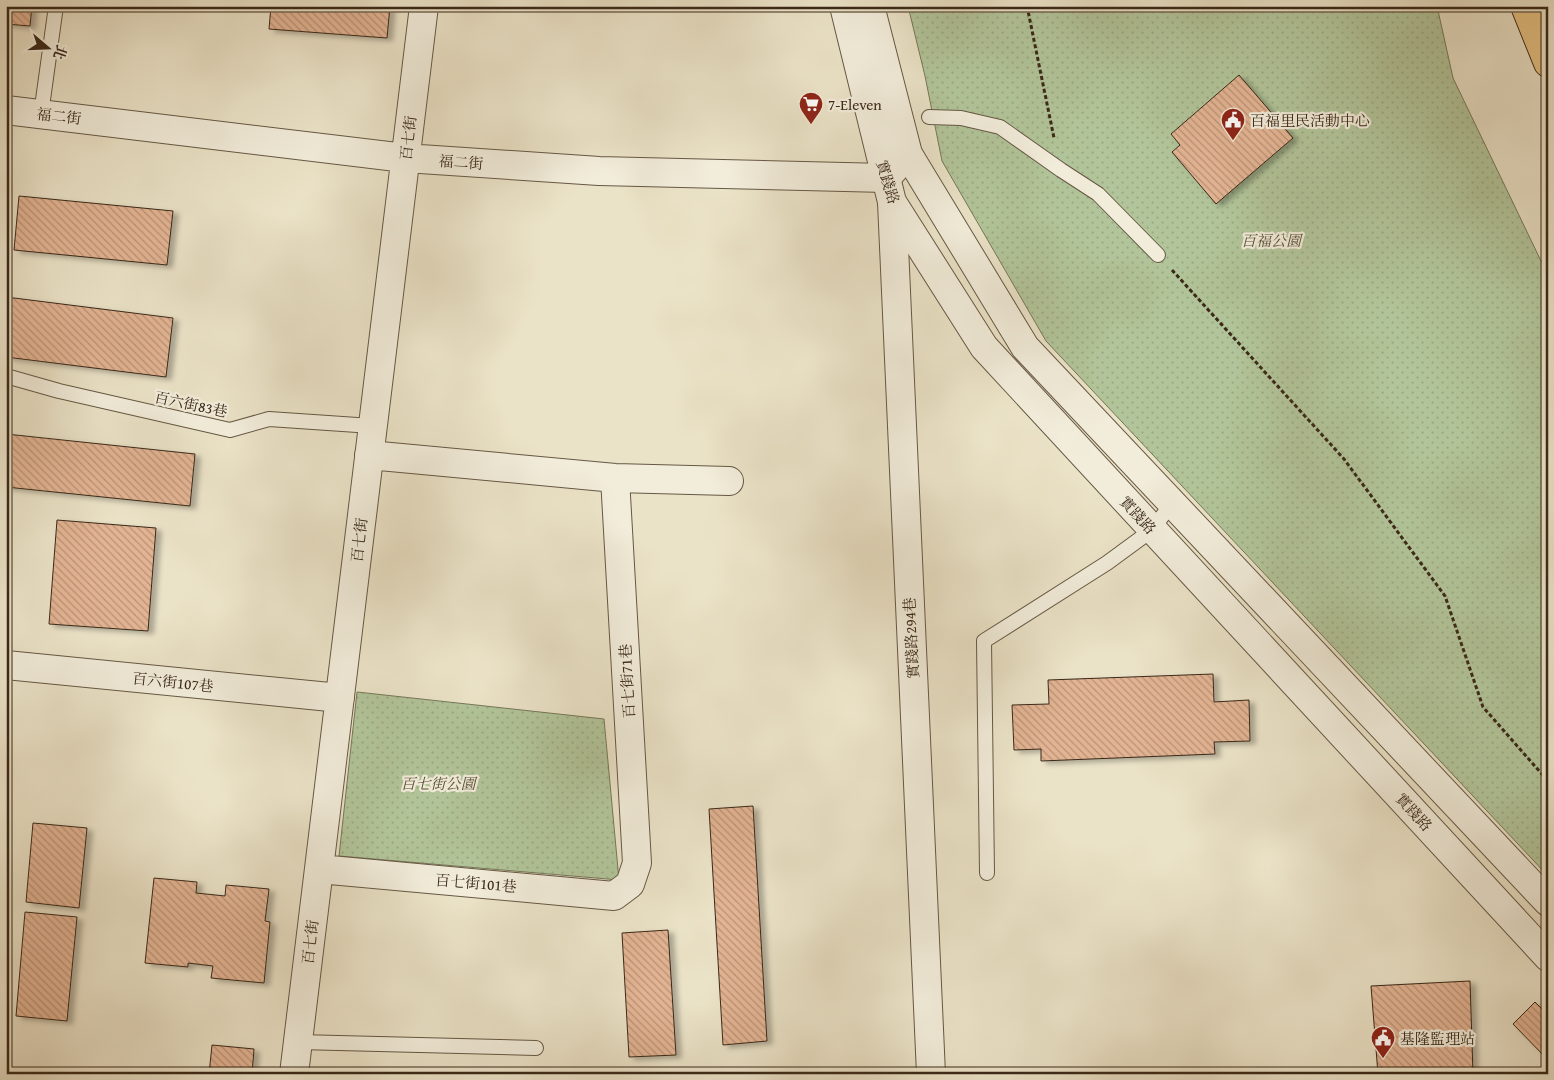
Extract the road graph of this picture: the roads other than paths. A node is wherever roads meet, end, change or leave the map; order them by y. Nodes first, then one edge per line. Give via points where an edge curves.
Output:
1 (56, 6) edge
2 (424, 6) edge
3 (844, 6) edge
4 (870, 6) edge
5 (1525, 6) edge
6 (1548, 63) edge
7 (6, 110) edge
8 (42, 114) junction
9 (929, 117) dead end
10 (908, 154) junction
11 (405, 158) junction
12 (889, 190) junction
13 (1158, 255) road end
14 (6, 376) edge
15 (372, 426) junction
16 (369, 455) junction
17 (615, 478) junction
18 (729, 481) dead end
19 (1172, 503) junction
20 (1152, 530) junction
21 (6, 665) edge
22 (340, 698) junction
23 (319, 869) junction
24 (986, 873) dead end
25 (630, 884) joint
26 (1548, 902) edge
27 (1548, 957) edge
28 (298, 1042) junction
29 (536, 1048) dead end
30 (294, 1074) edge
31 (931, 1074) edge

1 - 8 lane
2 - 11 street, 百七街
3 - 12 street, 實踐路
4 - 10 street, 實踐路
5 - 6 highway
7 - 8 street, 福二街
8 - 11 street, 福二街
9 - 13 lane via 961,118 1000,127 1098,194
10 - 12 street
10 - 19 street, 實踐路 via 1025,347
11 - 12 street, 福二街
11 - 15 street, 百七街
12 - 20 street, 實踐路 via 984,347
12 - 31 street, 實踐路294巷
14 - 15 lane, 百六街83巷 via 230,430 269,418
15 - 16 street, 百七街
16 - 17 street
16 - 22 street, 百七街
17 - 18 street
17 - 25 street, 百七街71巷 via 637,863
19 - 20 lane
19 - 26 street, 實踐路
20 - 24 lane via 984,641
20 - 27 street, 實踐路
21 - 22 street, 百六街107巷
22 - 23 street, 百七街
23 - 25 street, 百七街101巷 via 614,896
23 - 28 street, 百七街
28 - 29 lane
28 - 30 street, 百七街

